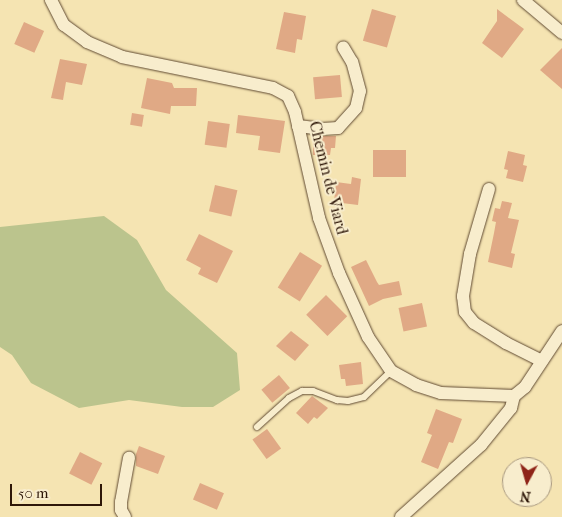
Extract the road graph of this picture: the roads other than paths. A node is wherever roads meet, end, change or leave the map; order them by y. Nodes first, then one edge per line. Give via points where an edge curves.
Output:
1 (51, 0) edge
2 (522, 0) edge
3 (562, 33) edge
4 (342, 47) dead end
5 (298, 126) junction
6 (489, 189) dead end
7 (562, 331) edge
8 (542, 361) junction
9 (391, 371) junction
10 (514, 396) junction
11 (258, 427) dead end
12 (129, 458) dead end
13 (125, 517) edge
14 (400, 517) edge

1 - 5 street, Chemin de Viard via 64,25 87,42 122,57 273,88 288,96
2 - 3 street
4 - 5 street via 352,62 360,90 356,108 338,128
5 - 9 street, Chemin de Viard via 319,218 339,273 368,337
6 - 8 street via 470,254 463,296 465,312 474,323
7 - 8 street
8 - 10 street via 525,387
9 - 10 street, Chemin de Viard via 416,385 441,393
9 - 11 lane via 364,397 348,401 313,390 302,391 289,398
10 - 14 street via 511,408 481,445
12 - 13 street via 121,502

